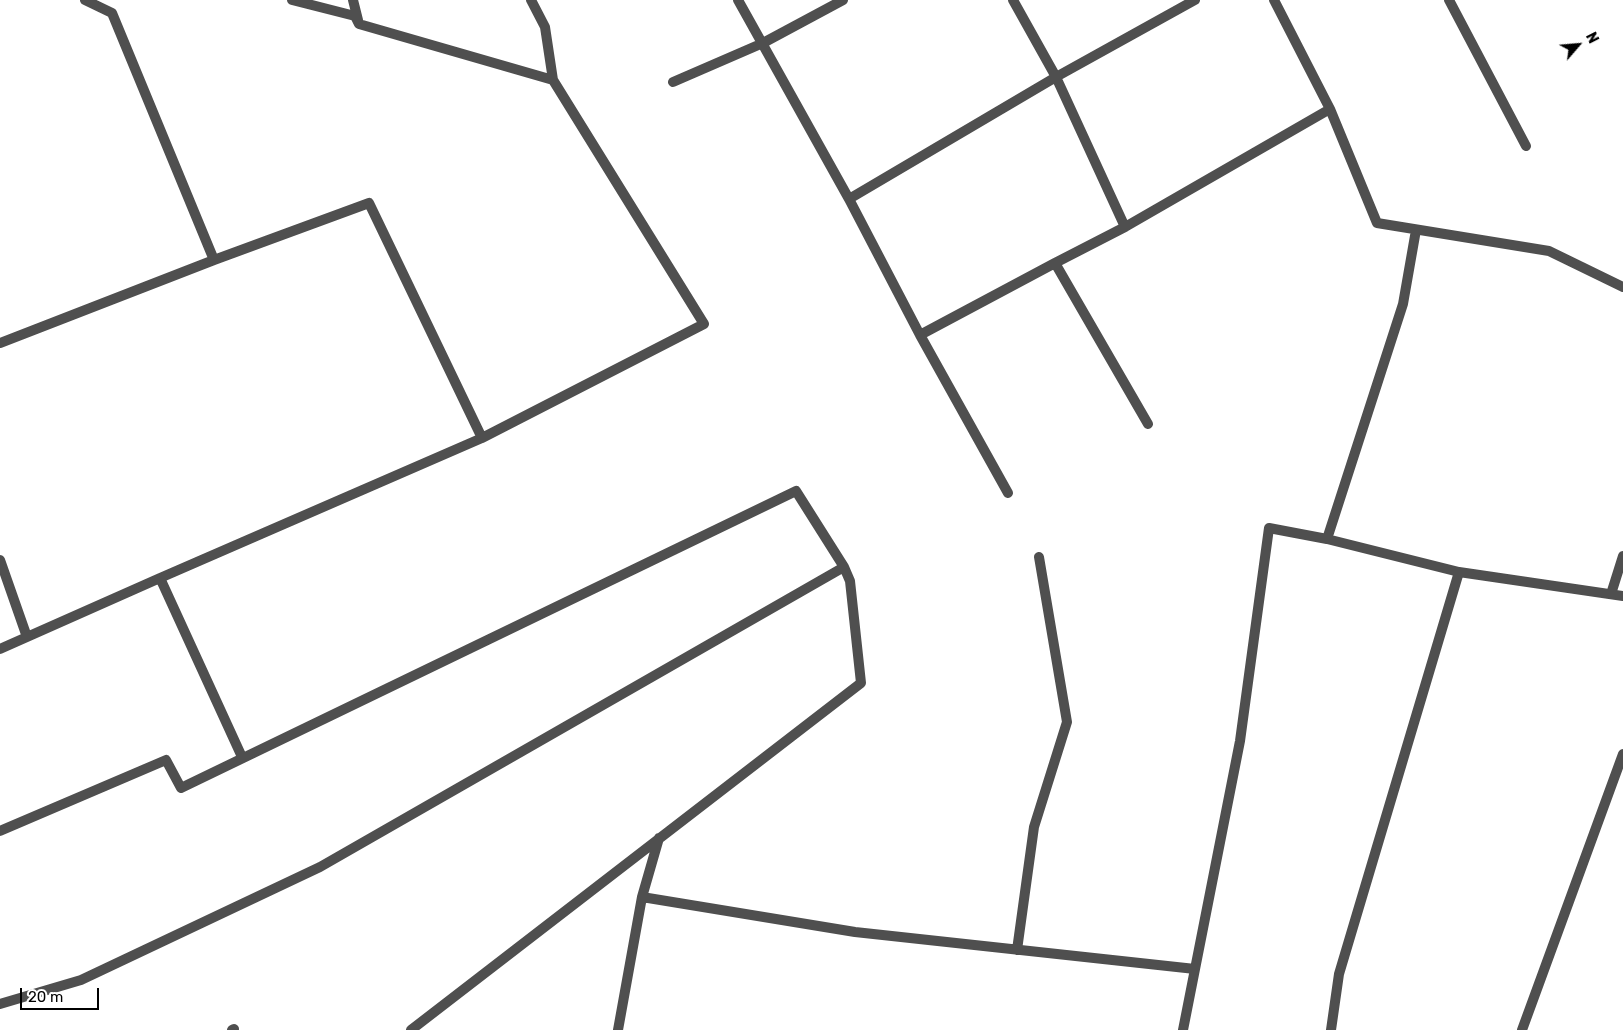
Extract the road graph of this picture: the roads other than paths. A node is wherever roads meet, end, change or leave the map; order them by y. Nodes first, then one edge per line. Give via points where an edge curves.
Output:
1 (84, 0) edge
2 (292, 0) edge
3 (353, 0) edge
4 (531, 0) edge
5 (738, 0) edge
6 (843, 0) edge
7 (1013, 0) edge
8 (1195, 0) edge
9 (1274, 0) edge
10 (1449, 0) edge
11 (359, 24) junction
12 (763, 43) junction
13 (1056, 77) junction
14 (553, 80) junction
15 (673, 82) dead end
16 (1330, 109) junction
17 (1526, 146) dead end
18 (850, 199) junction
19 (1125, 227) junction
20 (1416, 230) junction
21 (214, 260) junction
22 (1055, 263) junction
23 (1623, 287) edge
24 (920, 335) junction
25 (0, 343) edge
26 (1148, 424) dead end
27 (482, 438) junction
28 (1008, 493) dead end
29 (1327, 540) junction
30 (1623, 556) edge
31 (1039, 557) dead end
32 (0, 560) edge
33 (844, 567) junction
34 (1459, 572) junction
35 (160, 578) junction
36 (1611, 594) junction
37 (1623, 596) edge
38 (27, 637) junction
39 (0, 649) edge
40 (1623, 754) edge
41 (242, 758) junction
42 (0, 831) edge
43 (659, 838) junction
44 (642, 897) junction
45 (1017, 950) junction
46 (1195, 969) junction
47 (0, 1004) edge
48 (411, 1030) edge
49 (618, 1030) edge
50 (1183, 1030) edge
51 (1331, 1030) edge
52 (1522, 1030) edge

1 - 21 street via 112,13
2 - 11 street via 355,16
3 - 11 street
4 - 14 street via 545,27
5 - 12 street
6 - 12 street
7 - 13 street
8 - 13 street
9 - 16 street
10 - 17 street
11 - 14 street
12 - 15 street
12 - 18 street
13 - 18 street
13 - 19 street
14 - 27 street via 704,324
16 - 19 street
16 - 20 street via 1377,223
18 - 24 street
19 - 22 street
20 - 23 street via 1549,251
20 - 29 street via 1403,304
21 - 25 street
21 - 27 street via 369,203
22 - 24 street
22 - 26 street
24 - 28 street
27 - 35 street
29 - 34 street
29 - 46 street via 1269,528 1240,741
30 - 36 street
31 - 45 street via 1067,722 1034,828
32 - 38 street
33 - 41 street via 796,491
33 - 43 street via 850,582 861,683
33 - 47 street via 320,867 81,980
34 - 36 street
34 - 51 street via 1340,974
35 - 38 street
35 - 41 street
36 - 37 street
38 - 39 street
40 - 52 street
41 - 42 street via 181,788 166,760
43 - 44 street
43 - 48 street
44 - 45 street via 855,932
44 - 49 street
45 - 46 street
46 - 50 street

